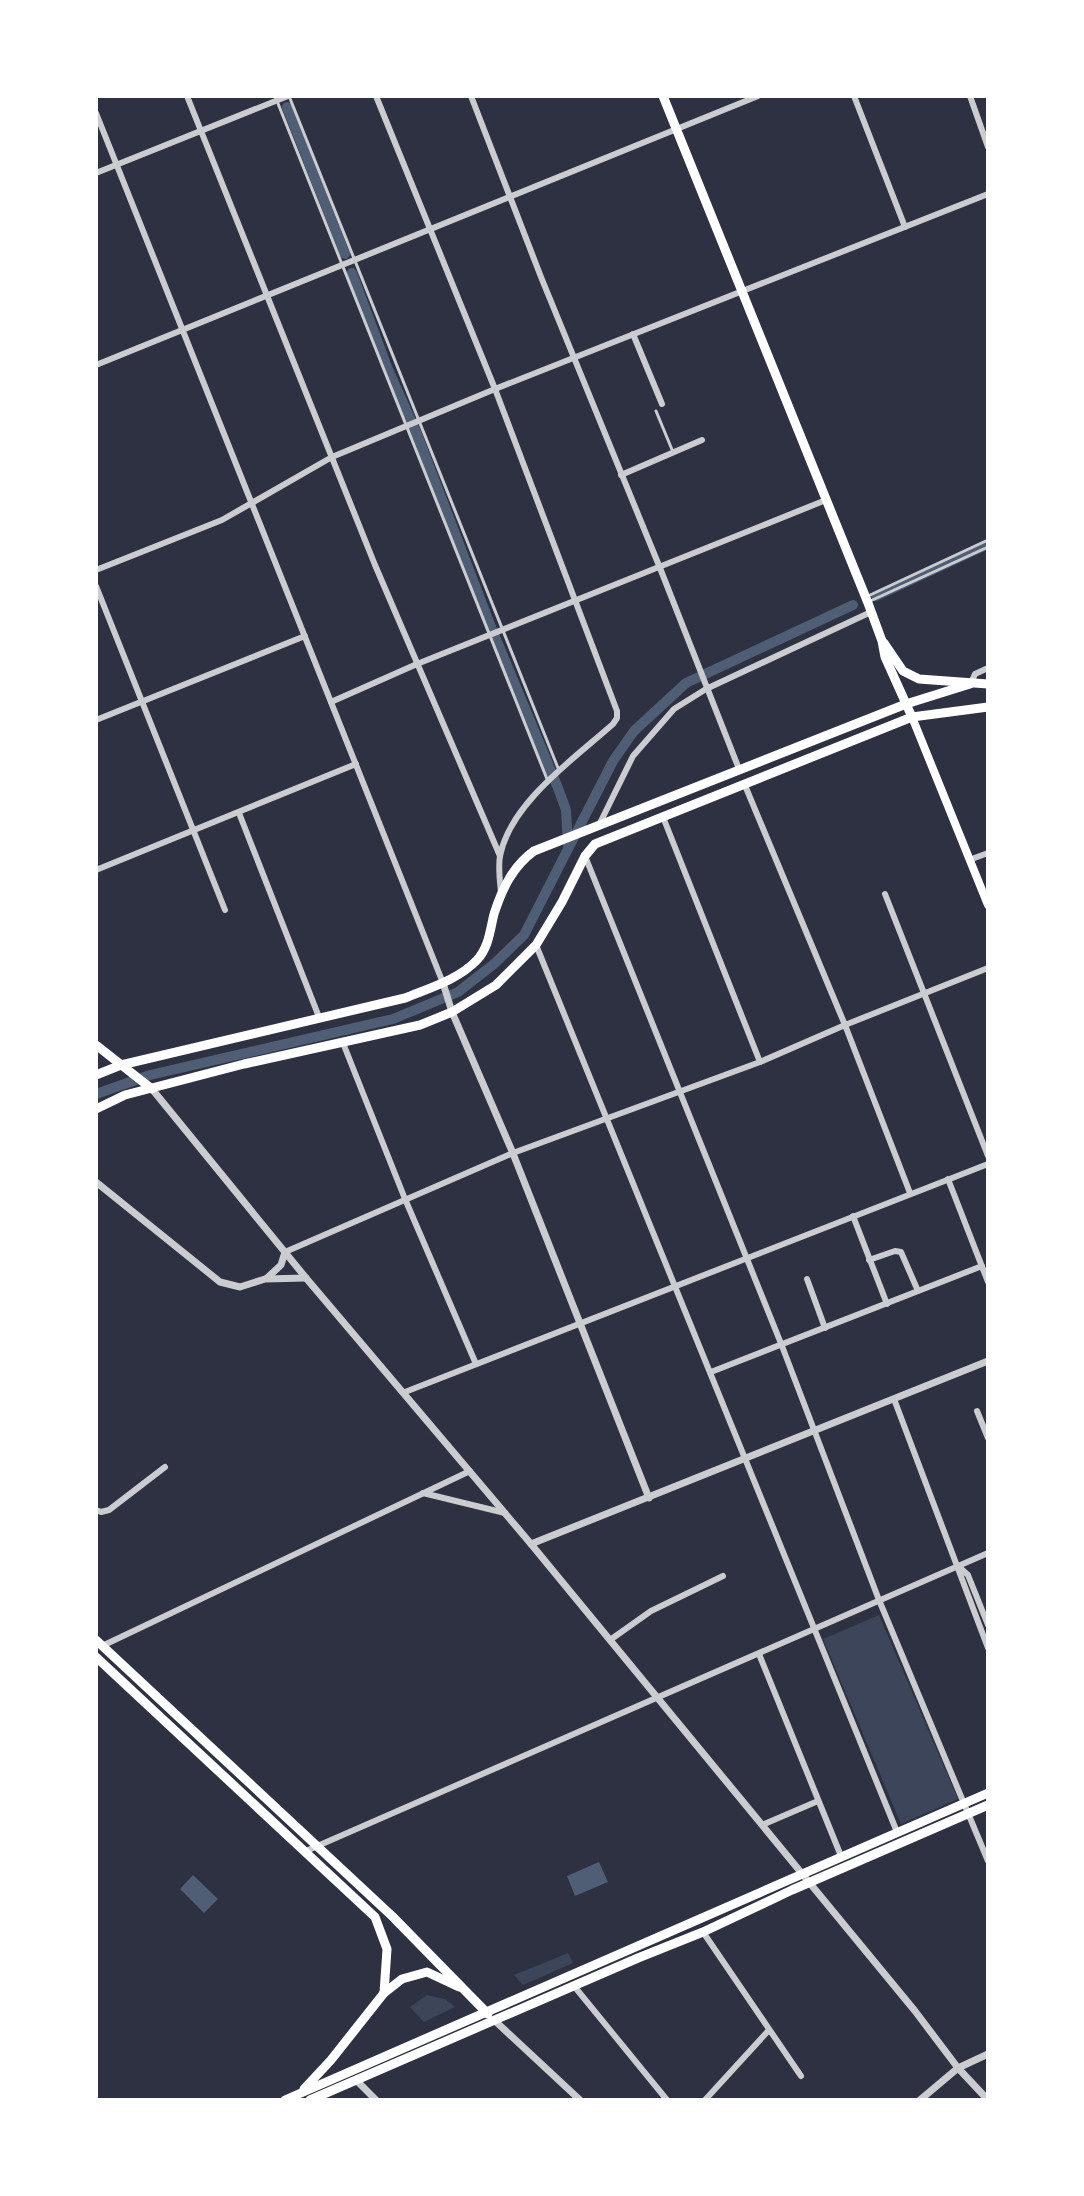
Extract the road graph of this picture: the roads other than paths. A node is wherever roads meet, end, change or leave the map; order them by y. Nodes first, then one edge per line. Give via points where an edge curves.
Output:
1 (187, 96) edge
2 (288, 96) edge
3 (376, 96) edge
4 (471, 96) edge
5 (663, 96) edge
6 (758, 96) edge
7 (854, 96) edge
8 (970, 96) edge
9 (276, 98) edge
10 (96, 113) edge
11 (676, 129) junction
12 (201, 131) junction
13 (988, 147) edge
14 (116, 165) junction
15 (96, 173) edge
16 (988, 194) edge
17 (509, 197) junction
18 (905, 227) junction
19 (431, 231) junction
20 (354, 260) junction
21 (343, 264) junction
22 (742, 291) junction
23 (267, 297) junction
24 (183, 330) junction
25 (633, 334) junction
26 (574, 358) junction
27 (96, 365) edge
28 (495, 389) junction
29 (662, 404) dead end
30 (656, 411) dead end
31 (418, 422) junction
32 (407, 426) junction
33 (702, 440) dead end
34 (674, 453) junction
35 (332, 457) junction
36 (621, 475) junction
37 (826, 500) junction
38 (253, 503) junction
39 (988, 540) edge
40 (988, 547) edge
41 (660, 568) junction
42 (96, 570) edge
43 (96, 586) edge
44 (575, 602) junction
45 (868, 604) junction
46 (502, 632) junction
47 (305, 636) junction
48 (490, 636) junction
49 (882, 641) junction
50 (417, 664) junction
51 (988, 668) edge
52 (970, 684) junction
53 (988, 684) edge
54 (705, 686) junction
55 (142, 701) junction
56 (331, 702) junction
57 (906, 704) junction
58 (987, 707) edge
59 (912, 717) junction
60 (96, 720) edge
61 (356, 764) junction
62 (739, 769) junction
63 (561, 772) junction
64 (549, 782) junction
65 (744, 783) junction
66 (239, 813) junction
67 (663, 816) junction
68 (599, 825) junction
69 (194, 831) junction
70 (988, 853) edge
71 (500, 856) junction
72 (585, 856) junction
73 (969, 860) junction
74 (96, 870) edge
75 (885, 894) dead end
76 (501, 897) junction
77 (988, 905) edge
78 (225, 910) dead end
79 (536, 945) junction
80 (988, 968) edge
81 (444, 986) junction
82 (925, 993) junction
83 (452, 1009) junction
84 (319, 1017) junction
85 (845, 1025) junction
86 (343, 1043) junction
87 (96, 1045) edge
88 (760, 1062) junction
89 (121, 1065) junction
90 (96, 1075) edge
91 (152, 1089) junction
92 (678, 1091) junction
93 (96, 1109) edge
94 (607, 1117) junction
95 (513, 1153) junction
96 (988, 1156) edge
97 (988, 1164) edge
98 (948, 1179) junction
99 (96, 1182) edge
100 (910, 1193) junction
101 (405, 1199) junction
102 (853, 1216) junction
103 (285, 1252) junction
104 (746, 1258) junction
105 (869, 1260) junction
106 (982, 1266) junction
107 (306, 1278) junction
108 (265, 1279) junction
109 (807, 1279) dead end
110 (988, 1282) edge
111 (676, 1285) junction
112 (918, 1291) junction
113 (887, 1304) junction
114 (579, 1324) junction
115 (825, 1328) junction
116 (782, 1346) junction
117 (988, 1361) edge
118 (476, 1364) junction
119 (711, 1372) junction
120 (405, 1392) junction
121 (894, 1399) junction
122 (977, 1411) dead end
123 (815, 1430) junction
124 (988, 1438) edge
125 (746, 1458) junction
126 (165, 1467) dead end
127 (470, 1471) junction
128 (423, 1493) junction
129 (649, 1498) junction
130 (96, 1510) edge
131 (505, 1513) junction
132 (531, 1544) junction
133 (988, 1553) edge
134 (958, 1566) junction
135 (723, 1576) dead end
136 (879, 1600) junction
137 (988, 1625) edge
138 (815, 1629) junction
139 (610, 1640) junction
140 (99, 1643) edge
141 (988, 1648) edge
142 (759, 1654) junction
143 (96, 1657) edge
144 (657, 1697) junction
145 (988, 1793) edge
146 (818, 1801) junction
147 (964, 1803) junction
148 (988, 1805) edge
149 (968, 1813) junction
150 (762, 1825) junction
151 (897, 1832) junction
152 (317, 1845) junction
153 (306, 1851) junction
154 (841, 1856) junction
155 (988, 1861) edge
156 (800, 1874) junction
157 (809, 1883) junction
158 (703, 1932) junction
159 (574, 1986) junction
160 (466, 1990) junction
161 (384, 1993) junction
162 (490, 2016) junction
163 (769, 2030) junction
164 (988, 2054) edge
165 (331, 2060) junction
166 (958, 2068) junction
167 (347, 2073) junction
168 (801, 2076) dead end
169 (356, 2080) junction
170 (299, 2094) junction
171 (285, 2100) edge
172 (310, 2100) edge
173 (376, 2100) edge
174 (580, 2100) edge
175 (667, 2100) edge
176 (705, 2100) edge
177 (920, 2100) edge
178 (988, 2100) edge

1 - 12 street
2 - 9 street
2 - 20 lane
3 - 19 street
4 - 17 street
5 - 11 main road
6 - 11 street
7 - 18 street
8 - 13 street
9 - 12 street
9 - 21 lane
10 - 14 street
11 - 17 street
11 - 22 main road
12 - 14 street
12 - 23 street
14 - 15 street
14 - 24 street
16 - 18 street
17 - 19 street
17 - 26 street
18 - 22 street
19 - 20 street
19 - 28 street
20 - 21 street
20 - 31 lane
21 - 23 street
21 - 32 lane
22 - 25 street
22 - 37 main road
23 - 24 street
23 - 35 street
24 - 27 street
24 - 38 street
25 - 26 street
25 - 29 street
26 - 28 street
26 - 36 street
28 - 31 street
28 - 44 street
30 - 34 lane
31 - 32 street
31 - 46 lane
32 - 35 street
32 - 48 lane
33 - 34 street
34 - 36 street
35 - 38 street
35 - 50 street
36 - 41 street
37 - 41 street
37 - 45 main road
38 - 42 street
38 - 47 street
39 - 45 lane
40 - 45 lane
41 - 44 street
41 - 54 street
43 - 55 street
44 - 46 street
44 - 63 street via 617,718
45 - 49 main road
45 - 54 street
46 - 48 street
46 - 63 lane
47 - 55 street
47 - 56 street
48 - 50 street
48 - 64 lane
49 - 52 main road via 910,675
49 - 57 main road
50 - 56 street
50 - 71 street
51 - 52 street via 975,674
52 - 53 main road
52 - 57 main road
54 - 62 street
54 - 68 street via 664,718 633,756
55 - 60 street
55 - 69 street
56 - 61 street
57 - 59 main road
57 - 62 main road
58 - 59 main road
59 - 65 main road
59 - 73 main road
61 - 66 street
61 - 81 street
62 - 68 main road
63 - 64 street
64 - 71 street via 523,810
65 - 67 main road
65 - 85 street
66 - 69 street
66 - 84 street
67 - 72 main road via 595,844
67 - 88 street
68 - 76 main road via 534,851
69 - 74 street
69 - 78 street
70 - 73 street
71 - 76 street
72 - 79 main road
72 - 92 street
73 - 77 main road
75 - 82 street
76 - 81 main road via 479,959
79 - 83 main road via 496,985
79 - 94 street
80 - 82 street
81 - 83 street
81 - 84 main road
82 - 85 street
82 - 96 street
83 - 86 main road via 420,1025
83 - 95 street
84 - 89 main road
85 - 88 street
85 - 100 street
86 - 91 main road
86 - 101 street
87 - 89 main road
88 - 92 street
89 - 90 main road
89 - 91 main road
91 - 93 main road
91 - 103 street
92 - 94 street
92 - 104 street
94 - 95 street
94 - 111 street
95 - 101 street
95 - 114 street
97 - 98 street
98 - 100 street
98 - 106 street
99 - 108 street via 220,1282 240,1287
100 - 102 street
101 - 103 street
101 - 118 street
102 - 104 street
102 - 105 street
103 - 107 street
103 - 108 street via 281,1265
104 - 111 street
104 - 116 street
105 - 112 street via 901,1252
105 - 113 street
106 - 110 street
106 - 112 street
107 - 108 street
107 - 120 street
109 - 115 street
111 - 114 street
111 - 119 street
112 - 113 street
113 - 115 street
114 - 118 street
114 - 129 street
115 - 116 street
116 - 119 street
116 - 123 street
117 - 121 street
118 - 120 street
119 - 125 street
120 - 127 street
121 - 123 street
121 - 134 street
122 - 124 street
123 - 125 street
123 - 136 street
125 - 129 street
125 - 138 street
126 - 130 street via 109,1510
127 - 128 street
127 - 131 street
128 - 131 street
128 - 140 street
129 - 132 street
131 - 132 street
132 - 139 street
133 - 134 street
134 - 136 street
134 - 137 street via 968,1575
134 - 141 street
135 - 139 street via 651,1611
136 - 138 street
136 - 147 street
138 - 142 street
138 - 151 street
139 - 144 street
140 - 152 main road
142 - 144 street
142 - 146 street
143 - 153 main road
144 - 150 street
144 - 152 street
145 - 147 main road
146 - 150 street
146 - 154 street
147 - 149 street
147 - 151 main road
148 - 149 main road
149 - 155 street
149 - 157 main road
150 - 156 street
151 - 154 main road
152 - 153 street
152 - 160 main road
153 - 161 main road via 375,1917 387,1949
154 - 156 main road
156 - 157 street
156 - 162 main road
157 - 158 main road
157 - 166 street
158 - 159 main road
158 - 163 street
159 - 162 main road
159 - 175 street
160 - 161 main road via 427,1972 402,1979
160 - 162 main road
161 - 165 main road
162 - 167 main road
162 - 169 main road
162 - 174 street
163 - 168 street
163 - 176 street
164 - 166 street
165 - 167 main road
165 - 170 main road
166 - 177 street
166 - 178 street
167 - 169 main road
167 - 170 main road
169 - 172 main road
169 - 173 street
170 - 171 main road

